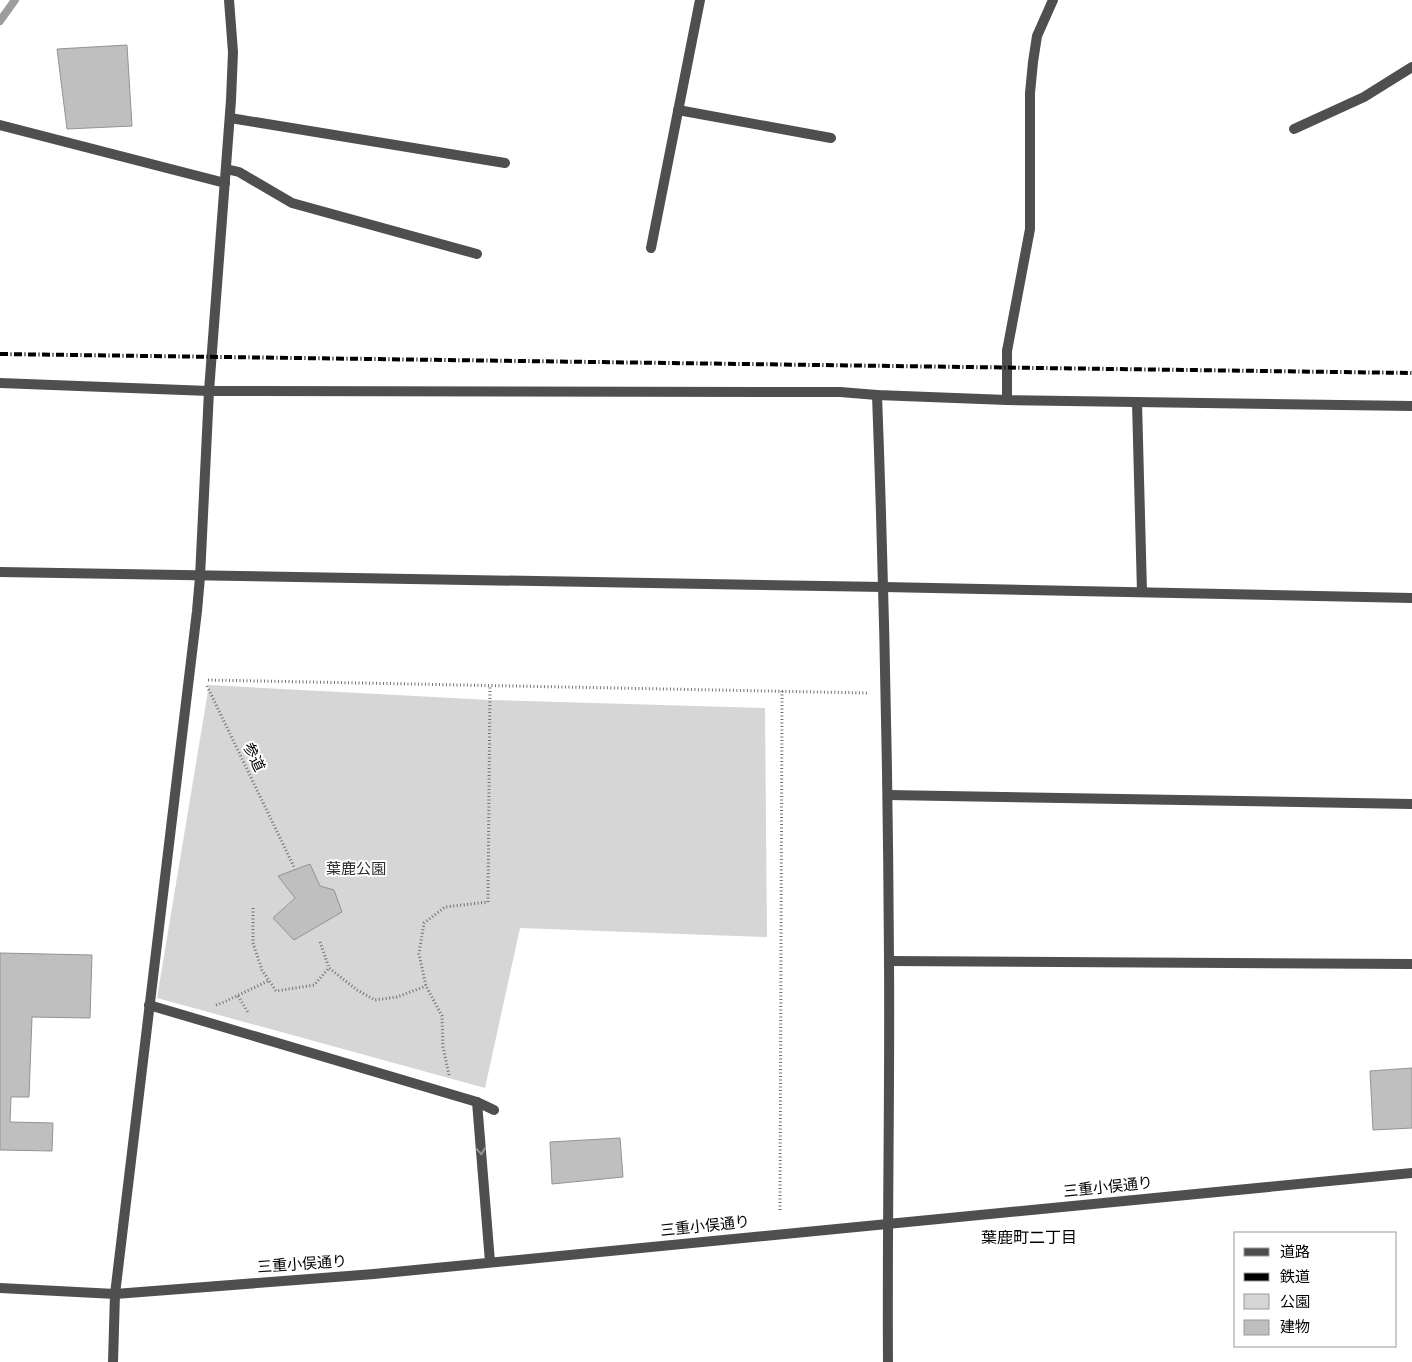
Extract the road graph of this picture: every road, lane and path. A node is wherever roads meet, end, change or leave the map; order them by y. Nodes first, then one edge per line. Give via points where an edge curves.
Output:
1 (228, 0) edge
2 (700, 0) edge
3 (1053, 0) edge
4 (1412, 67) edge
5 (678, 110) junction
6 (230, 118) junction
7 (0, 125) edge
8 (1294, 129) dead end
9 (830, 138) dead end
10 (505, 163) dead end
11 (226, 169) junction
12 (225, 183) junction
13 (651, 248) dead end
14 (477, 254) dead end
15 (0, 383) edge
16 (209, 391) junction
17 (877, 395) junction
18 (1007, 400) junction
19 (1137, 402) junction
20 (1412, 406) edge
21 (0, 572) edge
22 (200, 577) junction
23 (884, 587) junction
24 (1142, 592) junction
25 (1412, 598) edge
26 (490, 685) junction
27 (782, 691) junction
28 (886, 693) junction
29 (888, 795) junction
30 (1412, 804) edge
31 (295, 869) dead end
32 (253, 908) dead end
33 (320, 942) dead end
34 (889, 961) junction
35 (1412, 964) edge
36 (329, 968) junction
37 (270, 980) junction
38 (426, 986) junction
39 (149, 1005) junction
40 (194, 1019) junction
41 (454, 1096) junction
42 (477, 1102) junction
43 (494, 1110) dead end
44 (1412, 1173) edge
45 (780, 1210) dead end
46 (887, 1224) junction
47 (490, 1262) junction
48 (0, 1288) edge
49 (115, 1294) junction
50 (113, 1362) edge
51 (888, 1362) edge

1 - 6 street via 233,52
2 - 5 street
3 - 18 street via 1037,36 1033,62 1030,229 1007,350
4 - 8 street via 1364,97
5 - 9 street
5 - 13 street
6 - 10 street
6 - 11 street
7 - 12 street
11 - 12 street
11 - 14 street via 239,172 292,203
12 - 16 street
15 - 16 street
16 - 17 street via 840,392
16 - 22 street
17 - 18 street
17 - 23 street
18 - 19 street
19 - 20 street
19 - 24 street
21 - 22 street
22 - 23 street
22 - 39 street
23 - 24 street
23 - 28 street
24 - 25 street
26 - 27 path
26 - 31 path, 参道 via 204,680
26 - 38 path via 488,902 444,907 424,923 419,954
27 - 28 path
27 - 45 path
28 - 29 street
29 - 30 street
29 - 34 street
32 - 37 path via 253,943 262,970
33 - 36 path
34 - 35 street
34 - 46 street
36 - 37 path via 314,985 276,991
36 - 38 path via 375,1000 398,997
37 - 40 path via 222,1004 198,1009
38 - 41 path via 442,1016 443,1047
39 - 40 street
39 - 49 street
40 - 41 street
41 - 42 street
42 - 43 street
42 -> 47 street
44 - 46 street, 三重小俣通り
46 - 47 street, 三重小俣通り
46 - 51 street
47 - 49 street, 三重小俣通り
48 - 49 street, 三重小俣通り
49 - 50 street

